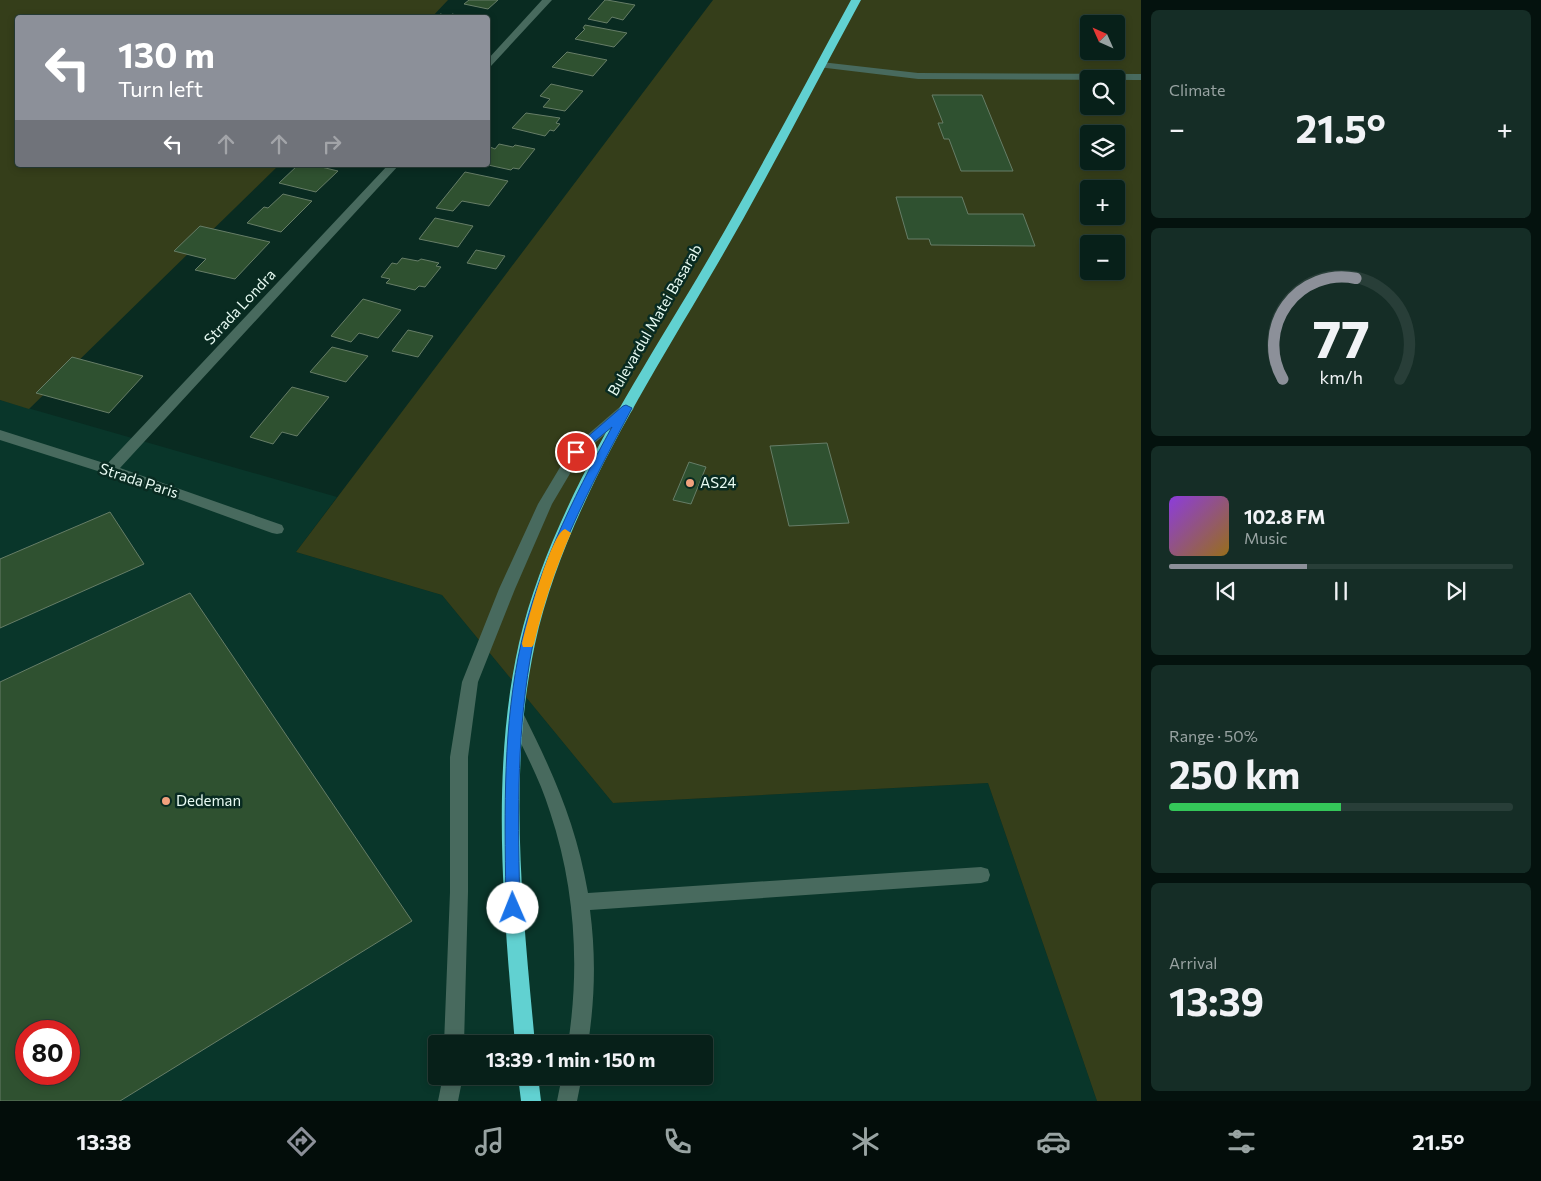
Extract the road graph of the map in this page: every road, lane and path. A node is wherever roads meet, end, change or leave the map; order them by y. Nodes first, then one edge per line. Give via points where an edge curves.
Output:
1 (547, 0) edge
2 (856, 0) edge
3 (490, 62) edge
4 (821, 64) junction
5 (1141, 77) edge
6 (392, 167) edge
7 (626, 408) junction
8 (0, 435) edge
9 (110, 471) junction
10 (276, 529) dead end
11 (517, 718) junction
12 (981, 875) dead end
13 (580, 902) junction
14 (454, 1035) edge
15 (524, 1035) edge
16 (579, 1035) edge
17 (451, 1085) edge
18 (529, 1085) edge
19 (570, 1085) edge
20 (448, 1101) edge
21 (531, 1101) edge
22 (567, 1101) edge

1 - 3 street
2 - 4 highway, Bulevardul Matei Basarab
4 - 5 street via 918,76
4 - 7 highway, Bulevardul Matei Basarab via 747,203
6 - 9 street, Strada Londra
7 - 11 highway, Bulevardul Matei Basarab via 587,483 552,563 524,659
7 - 14 street via 576,452 545,504 470,682 459,758
8 - 9 street, Strada Paris
9 - 10 street, Strada Paris
11 - 13 street via 559,811
11 - 15 highway, Bulevardul Matei Basarab via 511,794 513,890
12 - 13 street
13 - 16 street via 584,978
17 - 20 street
18 - 21 highway
19 - 22 street

